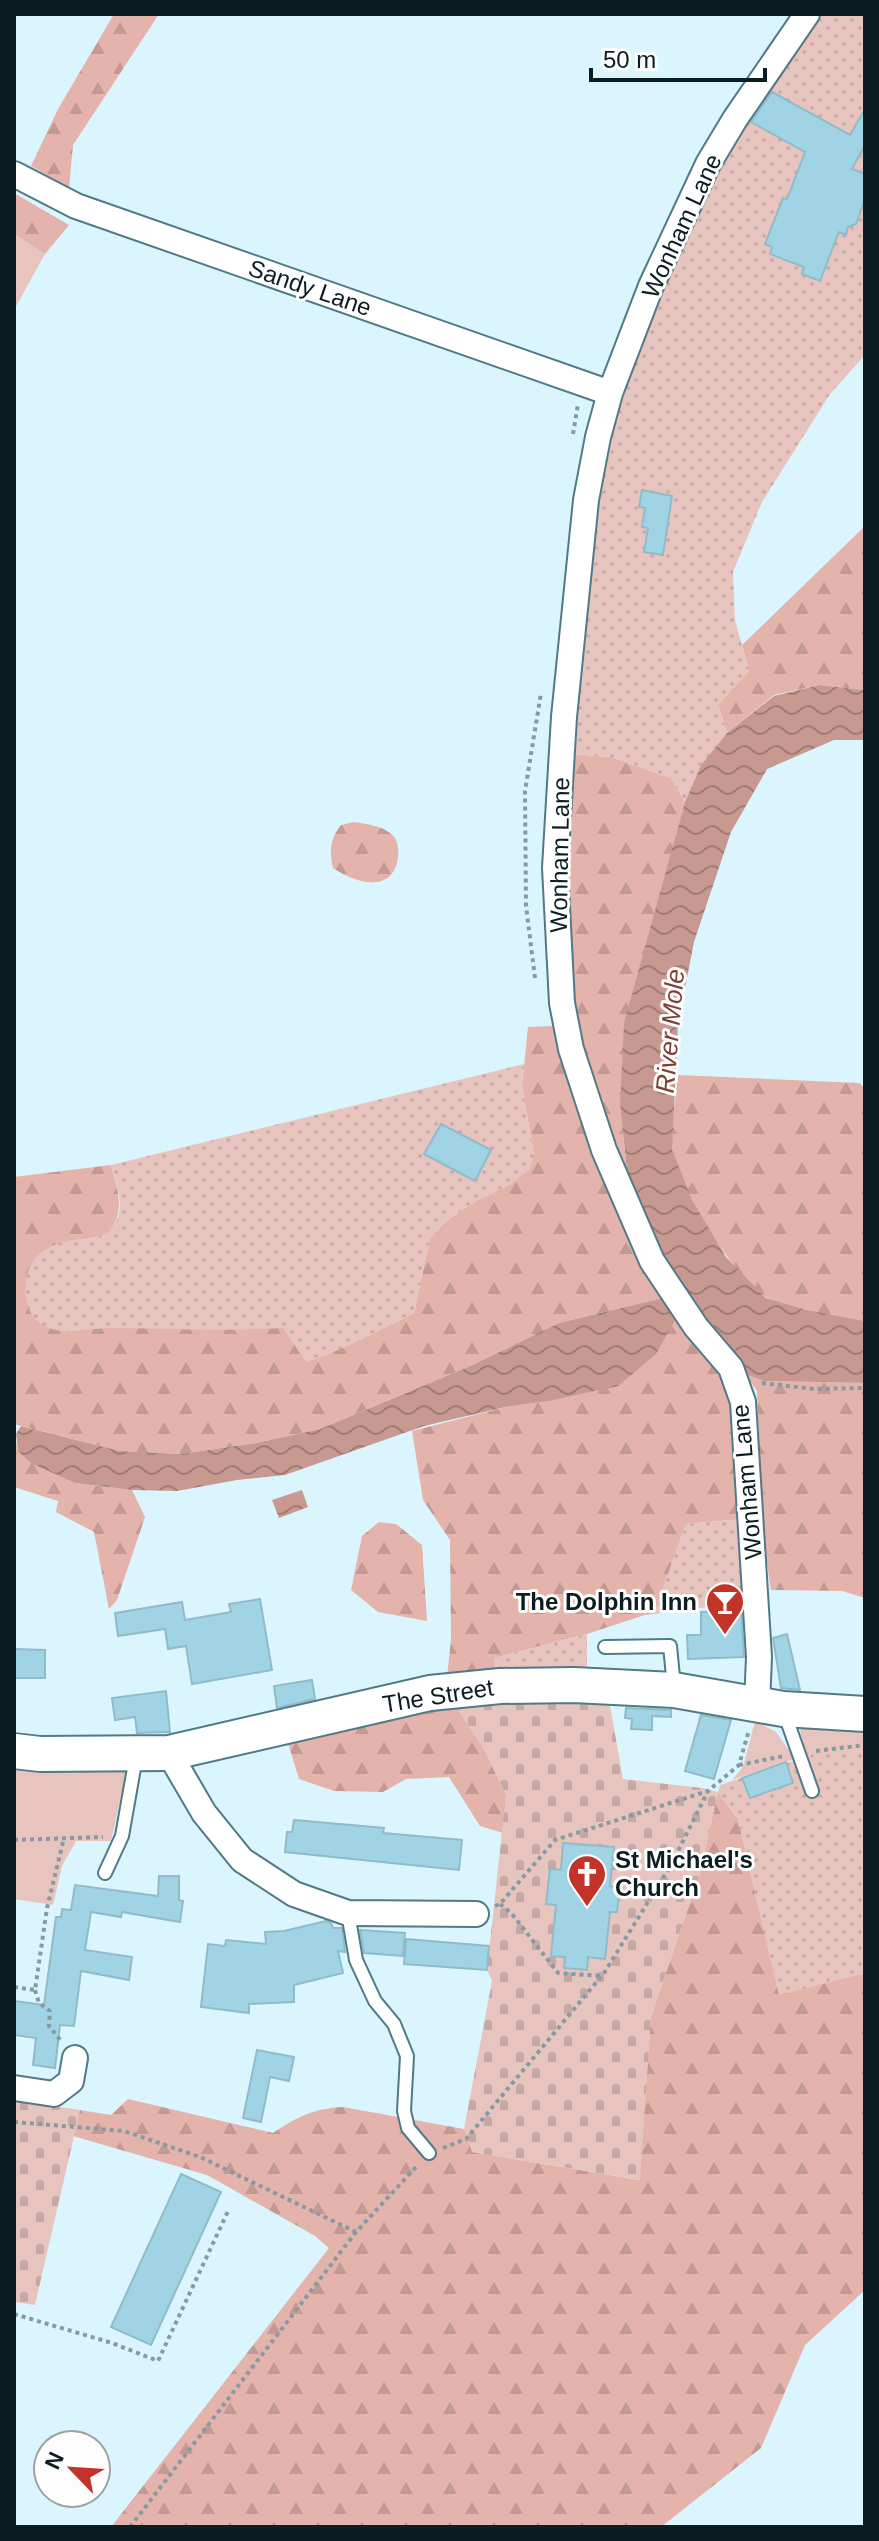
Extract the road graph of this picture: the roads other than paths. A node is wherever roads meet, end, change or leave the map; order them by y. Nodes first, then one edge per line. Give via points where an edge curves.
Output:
1 (807, 14) edge
2 (14, 174) edge
3 (610, 393) junction
4 (605, 1647) dead end
5 (674, 1690) junction
6 (770, 1707) junction
7 (865, 1714) edge
8 (14, 1751) edge
9 (153, 1754) junction
10 (812, 1791) dead end
11 (105, 1873) dead end
12 (348, 1913) junction
13 (476, 1914) road end
14 (75, 2058) road end
15 (14, 2088) edge
16 (429, 2153) road end

1 - 3 street, Wonham Lane via 708,164 651,286
2 - 3 street, Sandy Lane via 76,206
3 - 6 street, Wonham Lane via 586,500 564,717 555,868 562,1003 604,1150 652,1261 731,1368 743,1402 759,1657
4 - 5 lane via 670,1646
5 - 6 street, The Street
5 - 9 street, The Street via 574,1685 430,1693
6 - 7 street, The Street
6 - 10 lane
8 - 9 street, The Street
9 - 11 lane
9 - 12 street via 242,1860 294,1894
12 - 13 street
12 - 16 lane via 356,1960 407,2056 408,2128
14 - 15 street via 71,2081 54,2094

